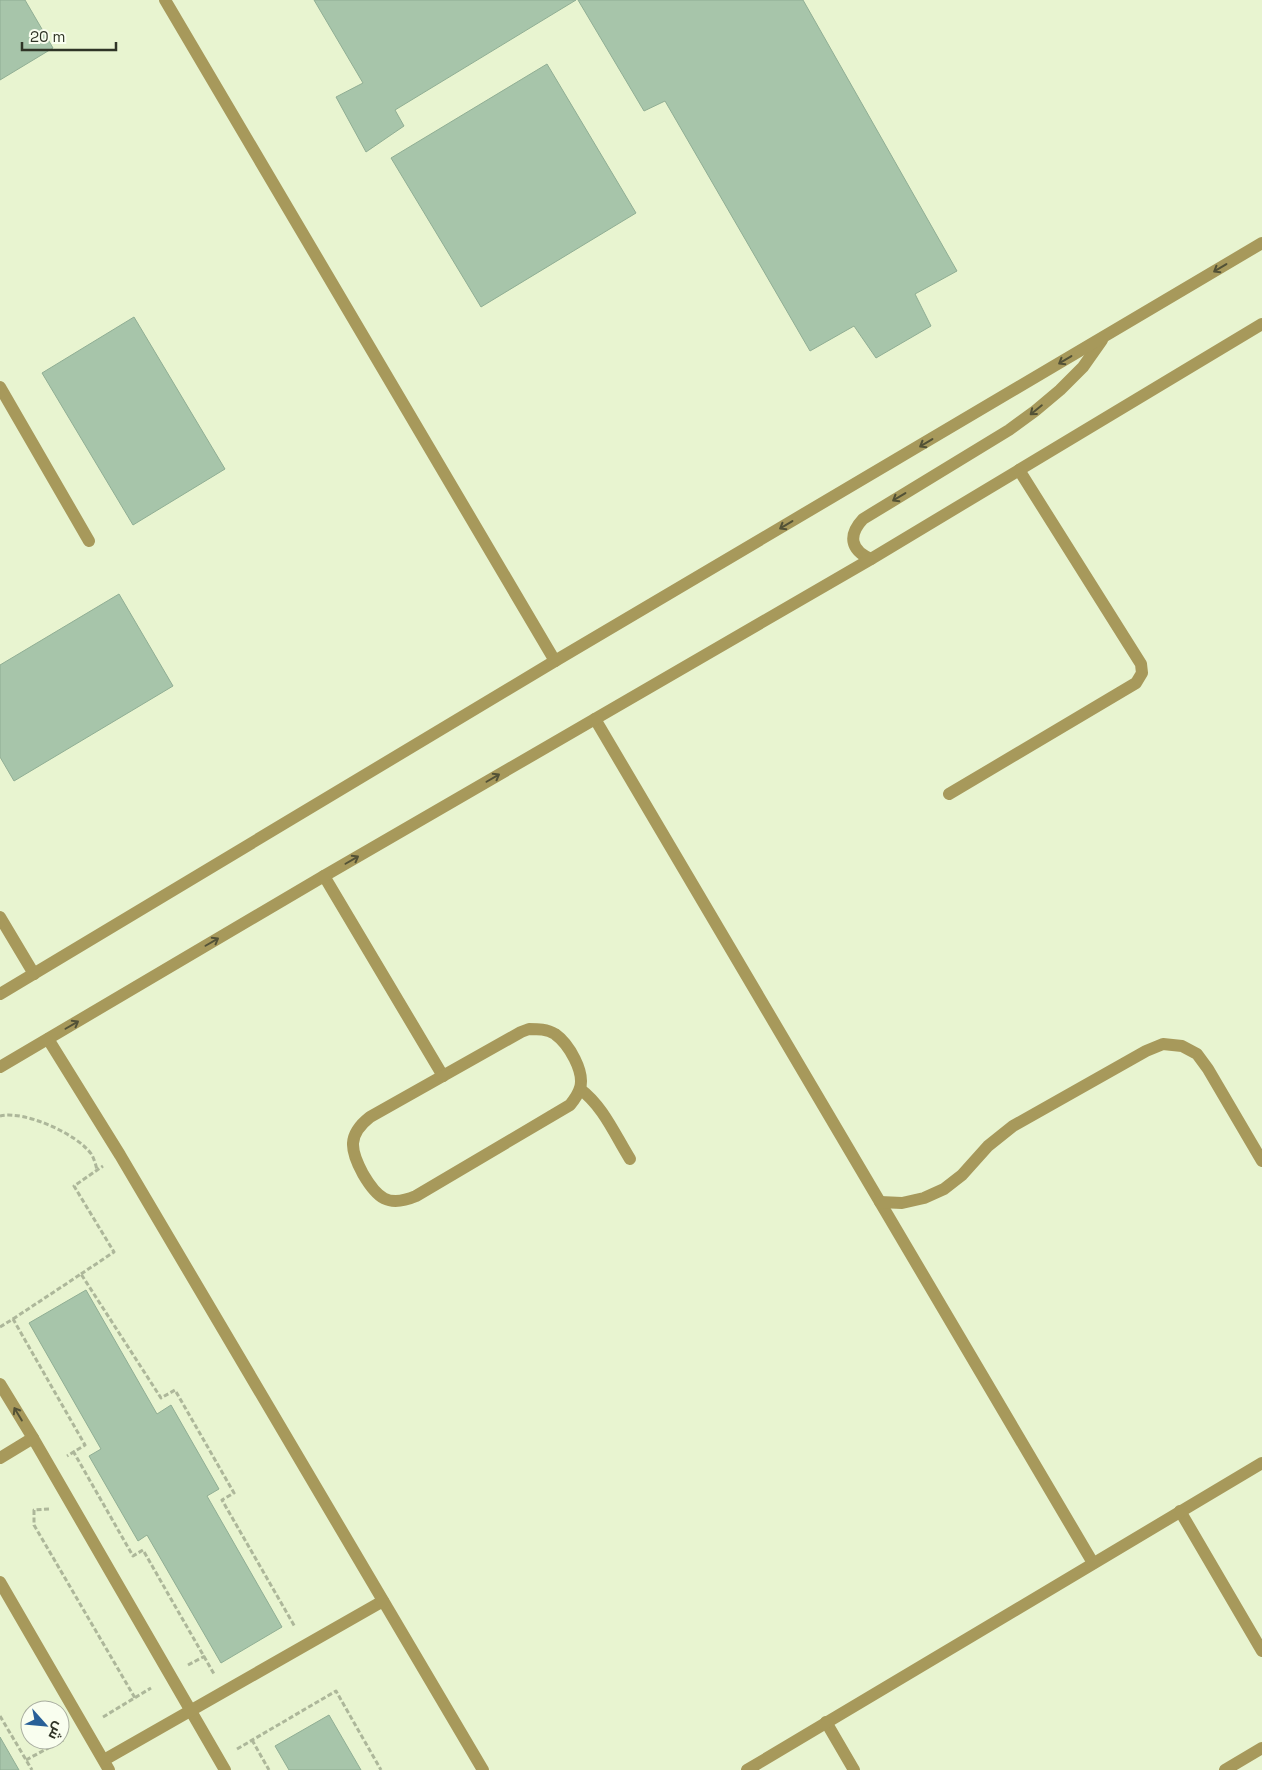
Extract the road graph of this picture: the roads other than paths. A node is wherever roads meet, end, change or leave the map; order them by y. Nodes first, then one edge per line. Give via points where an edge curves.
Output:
1 (165, 0) edge
2 (1262, 243) edge
3 (1262, 324) edge
4 (1105, 336) junction
5 (0, 387) edge
6 (1019, 470) junction
7 (89, 541) dead end
8 (871, 559) junction
9 (555, 661) junction
10 (594, 719) junction
11 (948, 794) dead end
12 (324, 876) junction
13 (0, 918) edge
14 (34, 974) junction
15 (0, 994) edge
16 (48, 1039) junction
17 (0, 1067) edge
18 (443, 1076) junction
19 (580, 1088) junction
20 (630, 1158) dead end
21 (1262, 1161) edge
22 (880, 1202) junction
23 (0, 1384) edge
24 (33, 1438) junction
25 (0, 1458) edge
26 (1262, 1463) edge
27 (1180, 1512) junction
28 (1093, 1563) junction
29 (0, 1582) edge
30 (383, 1601) junction
31 (1262, 1651) edge
32 (191, 1710) junction
33 (826, 1722) junction
34 (1262, 1748) edge
35 (106, 1765) edge
36 (225, 1770) edge
37 (483, 1770) edge
38 (747, 1770) edge
39 (854, 1770) edge
40 (1226, 1770) edge

1 - 9 street
2 -> 4 street
3 - 6 street
4 -> 8 street via 1083,367 1035,411 863,519 853,536 855,547 861,555
4 -> 9 street
5 - 7 street
6 - 8 street
6 - 11 street via 1141,664 1142,673 1136,683
8 - 10 street
9 - 14 street
12 -> 10 street
10 - 22 street
16 -> 12 street
12 - 18 street
13 - 14 street
14 - 15 street
16 - 17 street
16 - 30 street
18 - 19 street via 521,1032 537,1029 547,1030 563,1041 580,1070
18 - 19 street via 370,1117 357,1130 352,1148 354,1158 379,1196 398,1202 424,1191 570,1105
19 - 20 street via 601,1111
21 - 22 street via 1197,1054 1182,1046 1163,1044 1013,1126 944,1189 902,1203
22 - 28 street
24 -> 23 street
24 - 25 street
24 - 32 street
26 - 27 street
27 - 28 street
27 - 31 street
28 - 33 street
29 - 35 street
30 - 32 street
30 - 37 street
32 - 35 street
32 - 36 street
33 - 38 street
33 - 39 street
34 - 40 street

